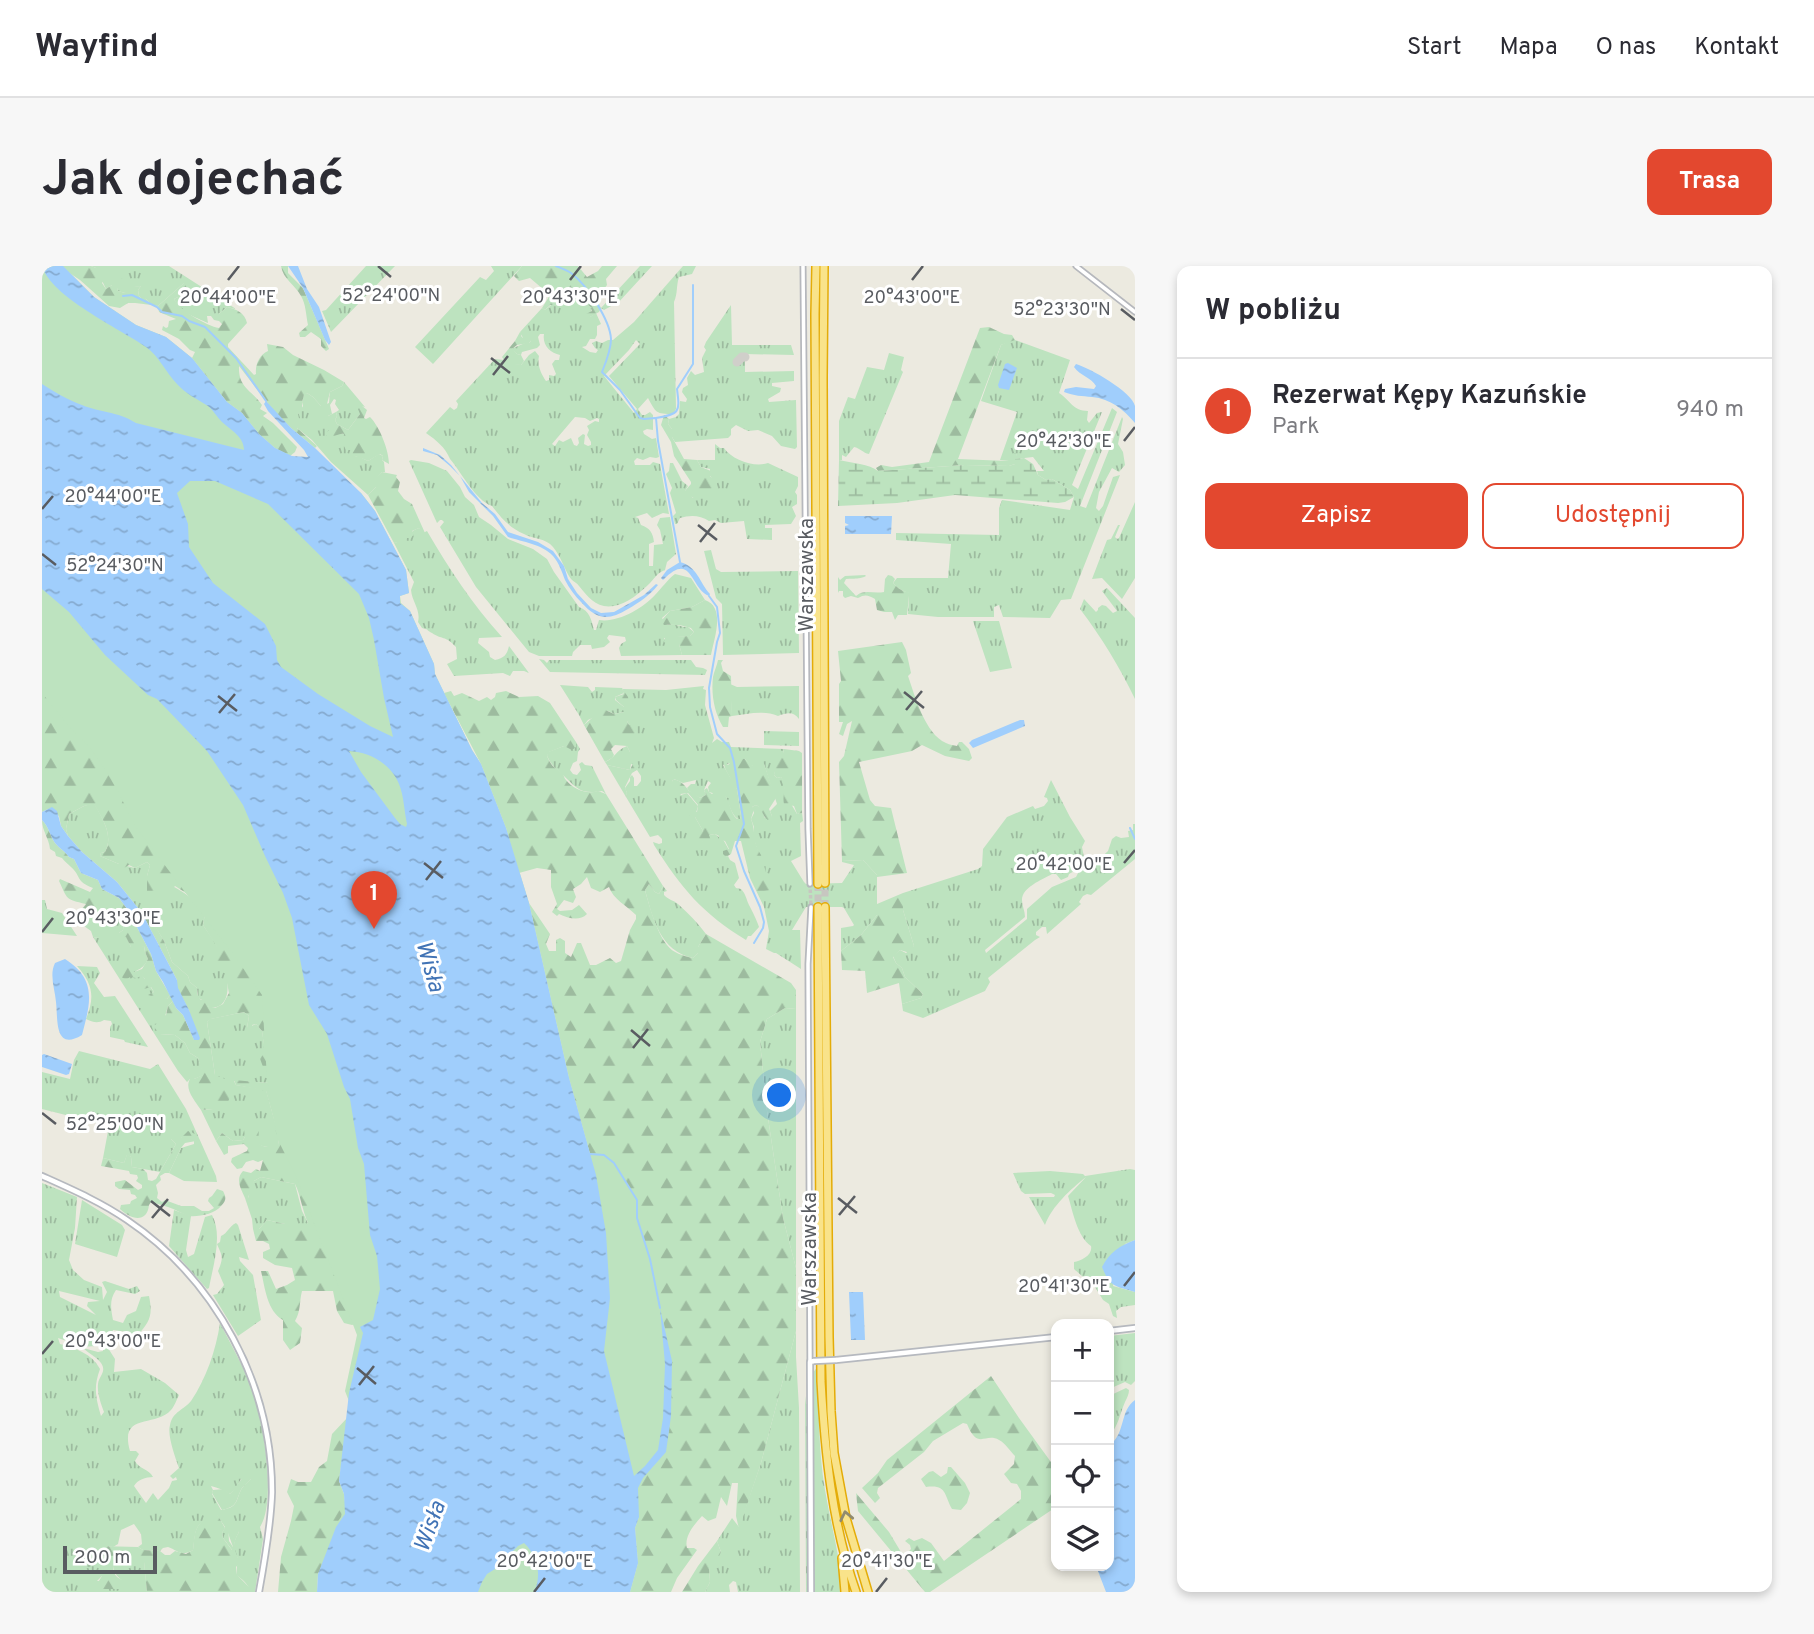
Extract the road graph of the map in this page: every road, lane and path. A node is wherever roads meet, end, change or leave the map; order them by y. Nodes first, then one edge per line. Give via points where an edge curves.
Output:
1 (803, 266) edge
2 (816, 266) edge
3 (824, 266) edge
4 (1076, 266) edge
5 (1135, 312) edge
6 (818, 884) junction
7 (818, 907) junction
8 (42, 1176) edge
9 (1135, 1328) edge
10 (1114, 1330) edge
11 (1051, 1337) edge
12 (812, 1362) junction
13 (841, 1543) junction
14 (259, 1592) edge
15 (811, 1592) edge
16 (845, 1592) edge
17 (856, 1592) edge
18 (867, 1592) edge

1 - 6 street, Warszawska via 807,803
2 - 6 highway
3 - 6 highway
4 - 5 street
7 - 12 street, Warszawska via 808,964 808,1313
7 - 13 highway via 821,1381 827,1467
18 -> 7 highway via 834,1453
8 - 14 main road via 113,1211 158,1244 204,1292 238,1347 261,1408 271,1467 271,1519
9 - 10 main road
11 - 12 main road, bridge
12 - 15 main road, Warszawska
13 - 16 highway
13 - 17 highway

